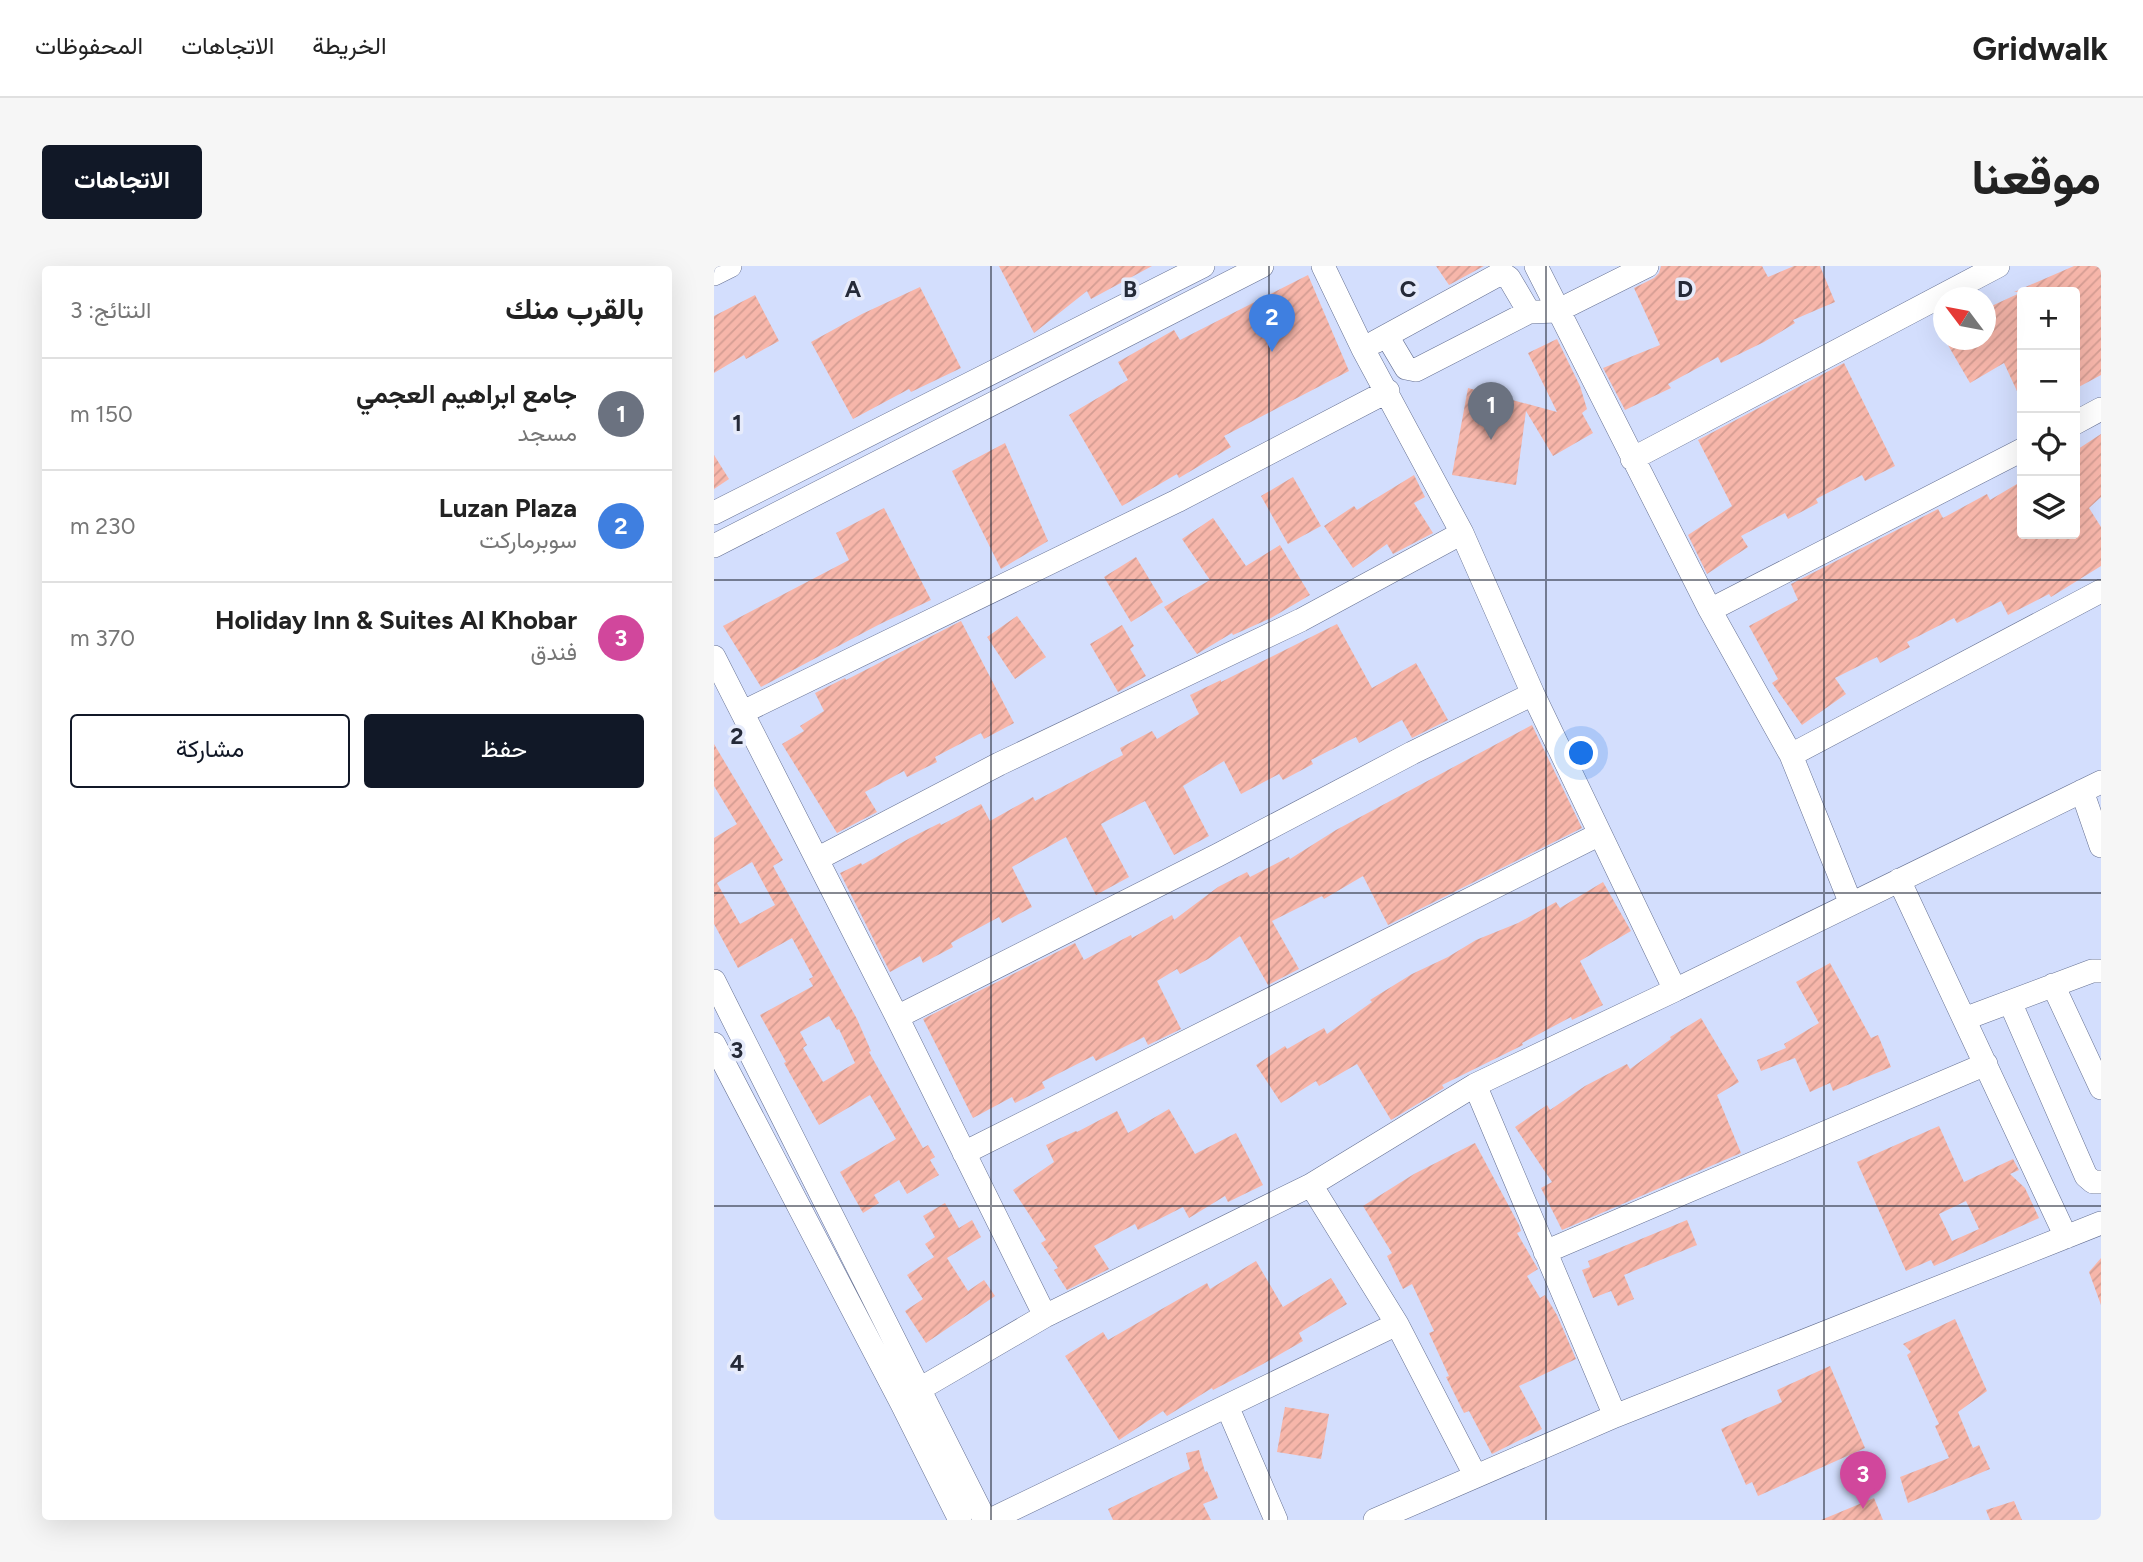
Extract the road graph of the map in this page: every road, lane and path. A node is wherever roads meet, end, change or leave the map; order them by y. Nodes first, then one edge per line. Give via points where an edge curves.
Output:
1 (730, 266) edge
2 (1203, 266) edge
3 (1262, 266) edge
4 (1323, 266) edge
5 (1535, 266) edge
6 (1647, 266) edge
7 (1998, 266) edge
8 (1178, 271) edge
9 (714, 274) edge
10 (1558, 311) junction
11 (1529, 312) junction
12 (1387, 335) junction
13 (1363, 349) junction
14 (1388, 391) junction
15 (2101, 409) edge
16 (2080, 420) edge
17 (2017, 453) edge
18 (1632, 459) junction
19 (714, 513) edge
20 (1462, 533) junction
21 (714, 546) edge
22 (2101, 591) edge
23 (1710, 610) junction
24 (714, 657) edge
25 (1533, 694) junction
26 (743, 712) junction
27 (1791, 755) junction
28 (2092, 786) edge
29 (1600, 834) junction
30 (2101, 846) edge
31 (817, 859) junction
32 (1899, 880) junction
33 (1851, 904) junction
34 (2101, 971) edge
35 (714, 981) edge
36 (2053, 985) junction
37 (1675, 990) junction
38 (2010, 1002) junction
39 (897, 1017) junction
40 (1964, 1019) junction
41 (737, 1026) junction
42 (714, 1037) edge
43 (714, 1044) edge
44 (1986, 1064) junction
45 (1475, 1085) junction
46 (2101, 1088) edge
47 (964, 1153) junction
48 (2101, 1182) edge
49 (1311, 1185) junction
50 (2101, 1223) edge
51 (2066, 1237) junction
52 (1545, 1252) junction
53 (1045, 1316) junction
54 (1397, 1324) junction
55 (910, 1397) junction
56 (1227, 1406) junction
57 (1615, 1416) junction
58 (1475, 1475) junction
59 (960, 1520) edge
60 (987, 1520) edge
61 (1276, 1520) edge
62 (1375, 1520) edge

1 - 9 street
2 - 8 street
3 - 21 street
4 - 13 street
5 - 10 street
6 - 10 street
7 - 18 street
8 - 19 street
10 - 11 street
10 - 18 street
11 - 12 street via 1416,370 1406,368
11 - 12 street via 1503,274
12 - 13 street
13 - 14 street
14 - 20 street
14 - 26 street via 1177,501
15 - 16 street
17 - 23 street
18 - 23 street
20 - 25 street
20 - 31 street via 1301,620 999,764
22 - 27 street
23 - 27 street
24 - 26 street
25 - 29 street
25 - 39 street
26 - 31 street
27 - 33 street
28 - 30 street
28 - 32 street
29 - 37 street
29 - 47 street
31 - 39 street
32 - 33 street
32 - 40 street
33 - 37 street
34 - 36 street
35 - 41 street
36 - 38 street
36 - 46 street
37 - 45 street
38 - 40 street
38 - 48 street via 2086,1176
39 - 47 street
40 - 44 street
41 - 42 street
41 - 55 street
43 - 55 street
44 - 51 street
44 - 52 street
45 - 49 street
45 - 52 street
47 - 53 street
49 - 53 street
49 - 54 street
50 - 51 street
51 - 57 street
52 - 57 street
53 - 55 street
54 - 56 street
54 - 58 street
55 - 59 street
55 - 60 street
56 - 60 street
56 - 61 street
57 - 58 street
58 - 62 street

